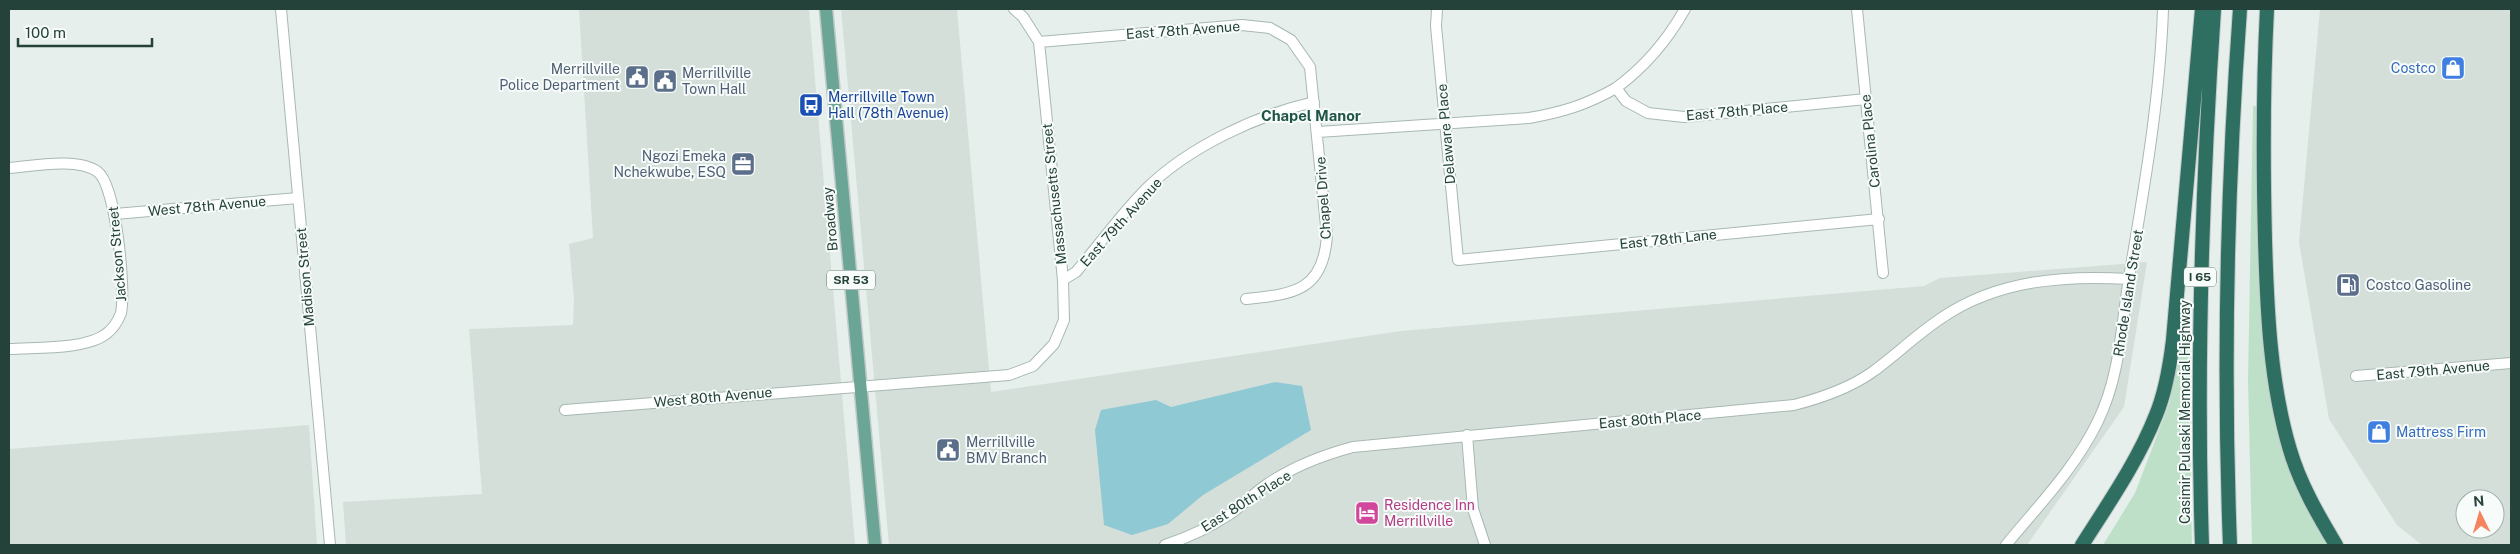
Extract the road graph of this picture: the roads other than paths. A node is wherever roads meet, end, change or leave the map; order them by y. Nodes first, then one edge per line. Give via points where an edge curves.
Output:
1 (280, 9) edge
2 (826, 9) edge
3 (1014, 9) edge
4 (1438, 9) edge
5 (1685, 9) edge
6 (1857, 9) edge
7 (2164, 9) edge
8 (2202, 9) edge
9 (2214, 9) edge
10 (2240, 9) edge
11 (2267, 9) edge
12 (1039, 42) junction
13 (1616, 88) junction
14 (1866, 99) junction
15 (1314, 102) junction
16 (1444, 122) junction
17 (1318, 132) junction
18 (9, 168) edge
19 (298, 198) junction
20 (115, 214) junction
21 (1878, 219) junction
22 (1458, 260) joint
23 (1884, 272) dead end
24 (2129, 279) junction
25 (1063, 280) junction
26 (1246, 299) dead end
27 (9, 349) edge
28 (2511, 363) edge
29 (2356, 376) dead end
30 (860, 385) junction
31 (566, 410) dead end
32 (1467, 435) junction
33 (330, 545) edge
34 (875, 545) edge
35 (1164, 545) edge
36 (1485, 545) edge
37 (2006, 545) edge
38 (2082, 545) edge
39 (2202, 545) edge
40 (2230, 545) edge
41 (2336, 545) edge

1 - 19 street, Madison Street
2 - 30 main road, Broadway / SR 53
3 - 12 street
4 - 16 street, Delaware Place via 1436,26
5 - 13 street via 1674,30 1640,70
6 - 14 street, Carolina Place
7 - 24 street, Rhode Island Street via 2162,54 2143,203
8 - 38 highway via 2168,375 2157,413 2138,453
9 - 39 highway, Casimir Pulaski Memorial Highway / I 65 via 2201,254
10 - 40 highway, I 65 via 2229,207 2227,384
11 - 41 highway via 2263,160 2266,277 2274,367 2290,450 2313,506
12 - 15 street, East 78th Avenue via 1242,25 1270,28 1291,40 1310,67
12 - 25 street, Massachusetts Street
13 - 14 street, East 78th Place via 1626,101 1648,113 1684,117
13 - 16 street via 1591,103 1563,112 1529,118
14 - 21 street, Carolina Place
15 - 17 street, East 78th Avenue
15 - 25 street, East 79th Avenue via 1282,110 1208,144 1174,166 1147,188 1076,272
16 - 17 street
16 - 22 street, Delaware Place
17 - 26 street, Chapel Drive via 1327,236 1321,270 1299,290
18 - 20 street, Jackson Street via 81,165 91,168 104,178
19 - 20 street, West 78th Avenue
19 - 33 street, Madison Street
20 - 27 street, Jackson Street via 122,297 121,311 113,327 92,341
21 - 22 street, East 78th Lane
21 - 23 street, Carolina Place
24 - 32 street, East 80th Place via 2085,277 2042,280 1992,292 1942,317 1859,380 1835,392 1794,405
24 - 37 street, Rhode Island Street via 2117,365 2099,419 2077,456
25 - 30 street, Massachusetts Street via 1064,320 1054,344 1033,366 1009,375
28 - 29 street, East 79th Avenue
30 - 31 street, West 80th Avenue
30 - 34 main road, Broadway / SR 53
32 - 35 street, East 80th Place via 1363,445 1328,454 1266,485 1203,529
32 - 36 street via 1474,508

